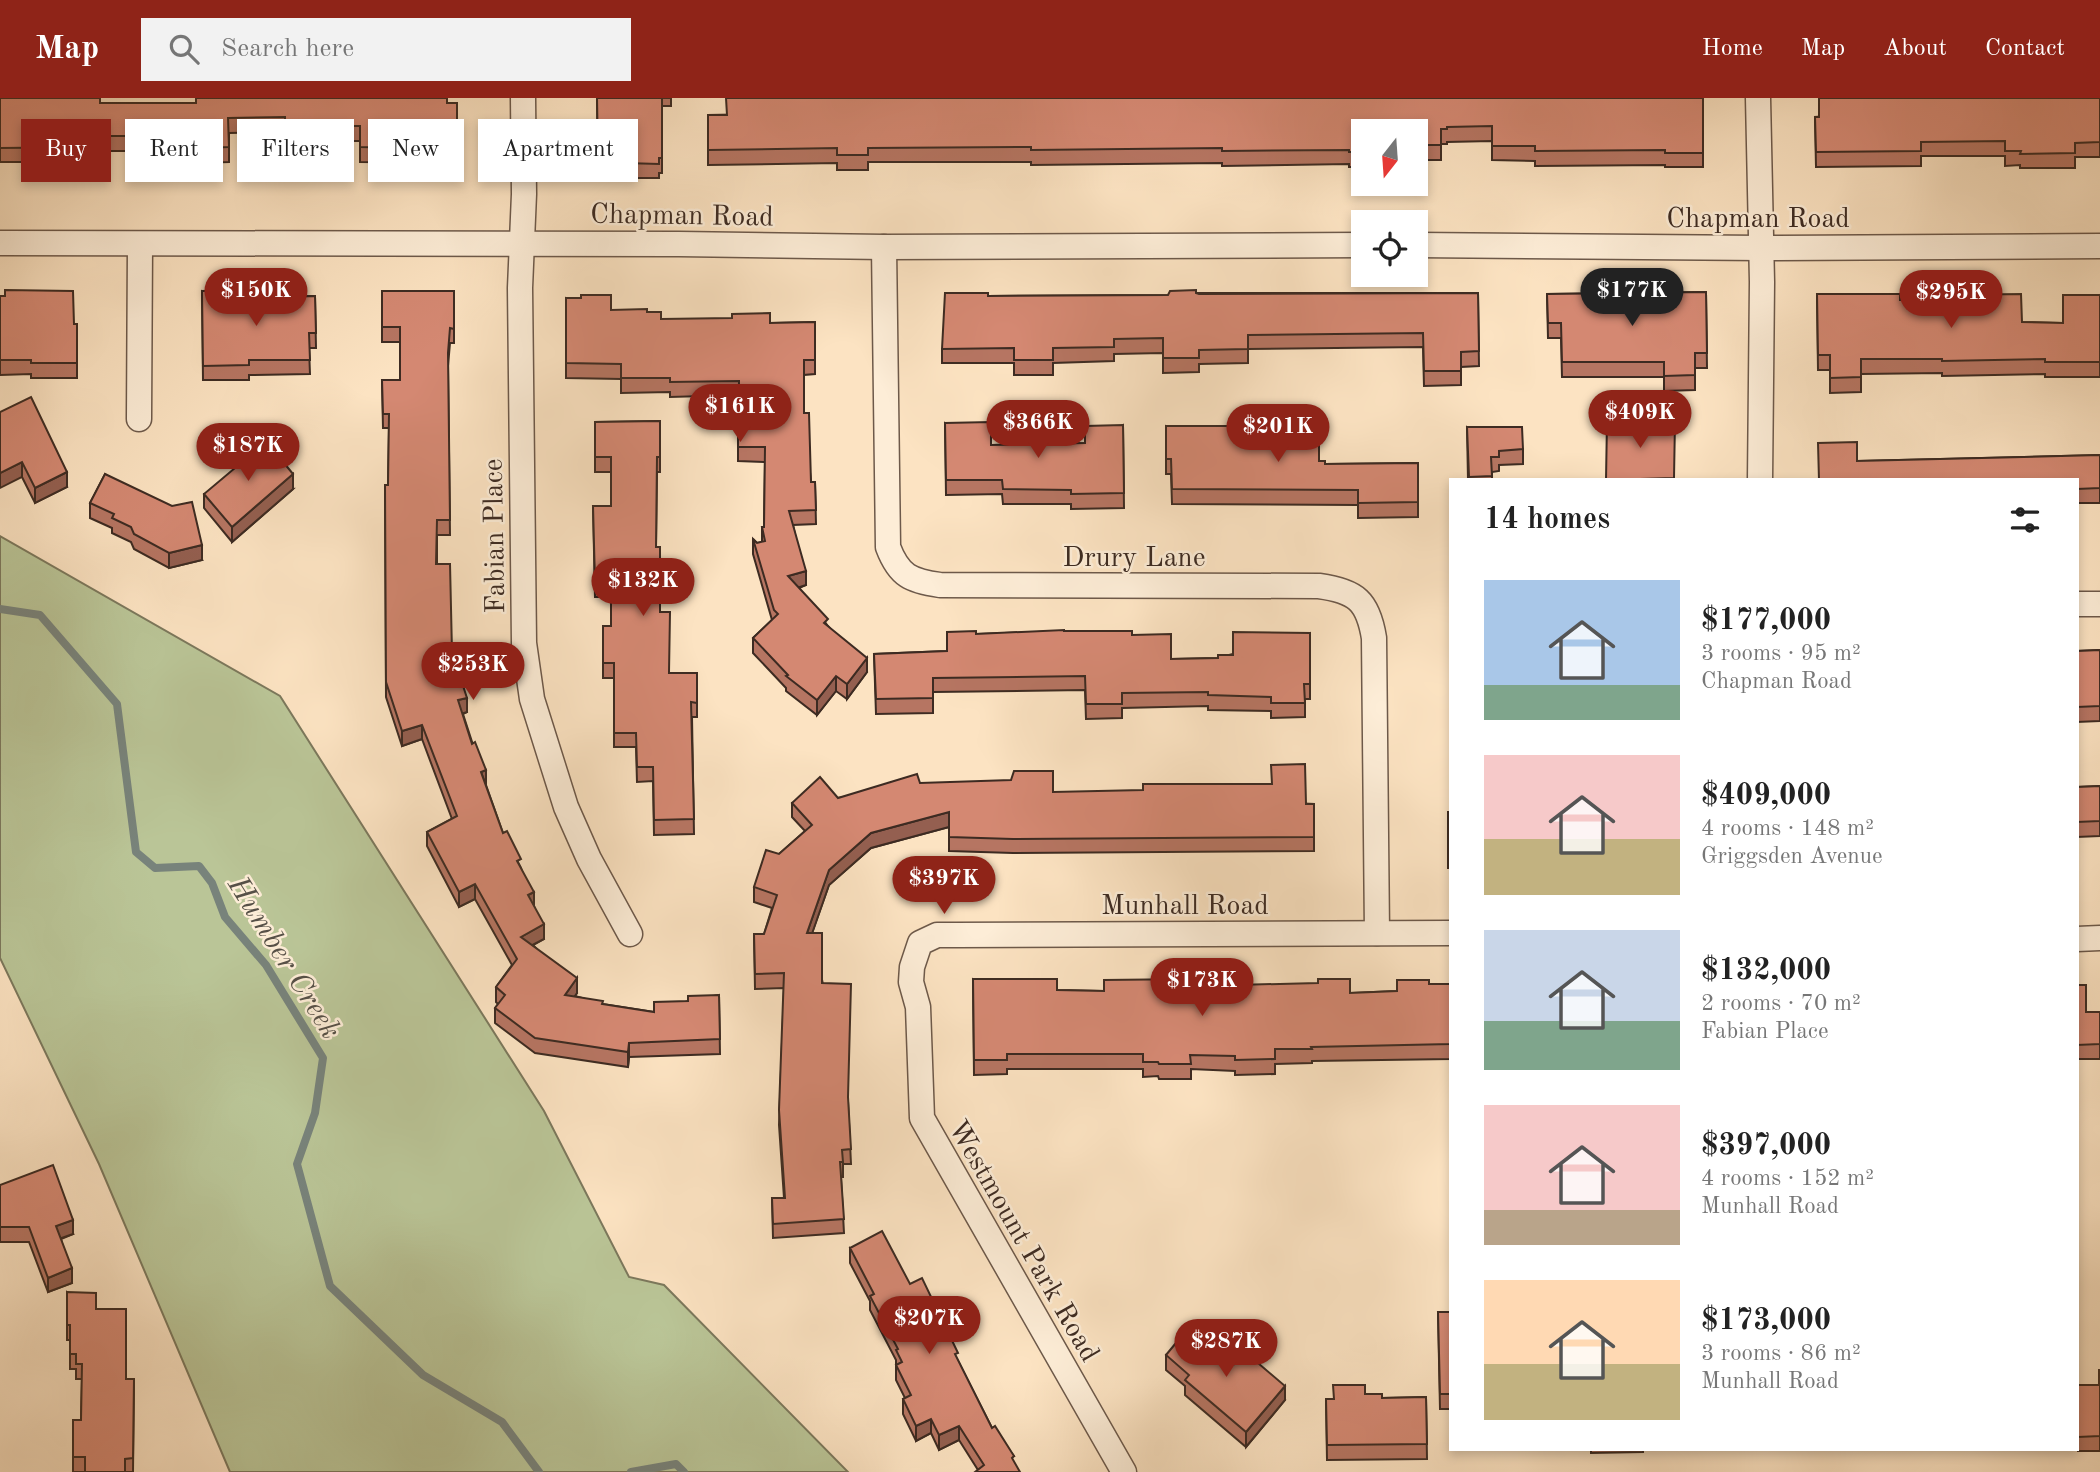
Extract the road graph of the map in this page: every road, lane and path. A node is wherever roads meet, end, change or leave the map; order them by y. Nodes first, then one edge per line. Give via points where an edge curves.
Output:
1 (523, 98) edge
2 (1758, 98) edge
3 (0, 243) edge
4 (522, 243) junction
5 (140, 244) junction
6 (1351, 245) edge
7 (1428, 245) edge
8 (2100, 246) edge
9 (884, 247) junction
10 (1762, 248) junction
11 (139, 419) dead end
12 (1760, 478) edge
13 (2079, 604) edge
14 (2100, 604) edge
15 (1377, 933) junction
16 (1449, 933) edge
17 (630, 934) dead end
18 (2100, 938) edge
19 (2079, 939) edge
20 (920, 943) joint
21 (1124, 1472) edge

1 - 4 street, Fabian Place
2 - 10 street
3 - 5 street, Chapman Road
4 - 5 street, Chapman Road
4 - 9 street, Chapman Road
4 - 17 street, Fabian Place via 527,671 566,807
5 - 11 street
6 - 9 street, Chapman Road
7 - 10 street, Chapman Road
8 - 10 street, Chapman Road
9 - 15 street, Drury Lane via 888,547 907,577 940,585 1320,586 1339,589 1359,600 1370,617 1374,638
10 - 12 street
13 - 14 street
15 - 16 street, Munhall Road
15 - 20 street, Munhall Road via 937,935
18 - 19 street
20 - 21 street, Westmount Park Road via 911,982 918,1007 922,1118

